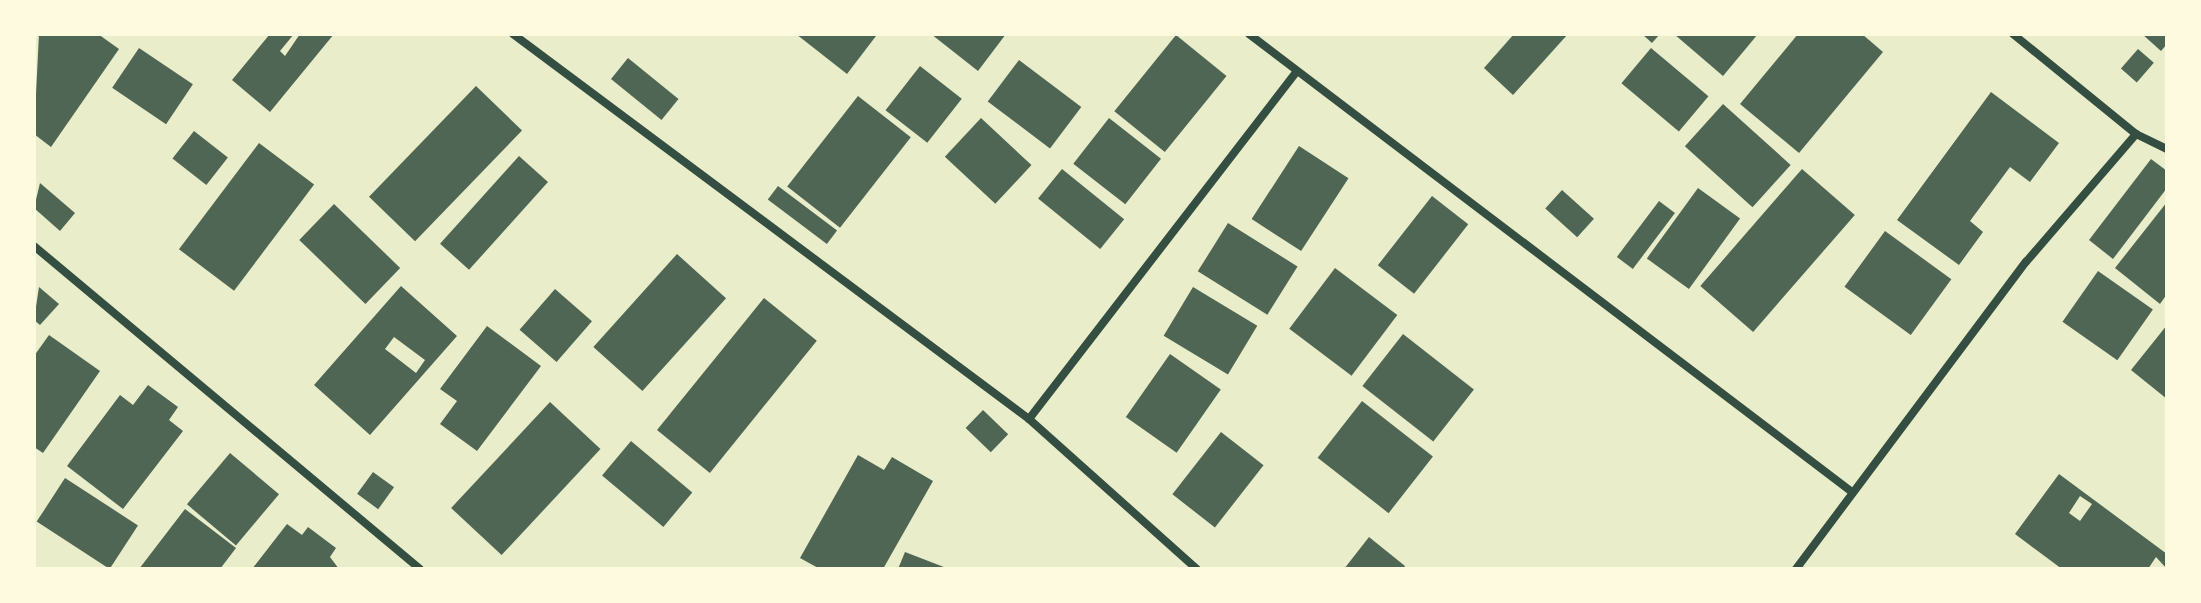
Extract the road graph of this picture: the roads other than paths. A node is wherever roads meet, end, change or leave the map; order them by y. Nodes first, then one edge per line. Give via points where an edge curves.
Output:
1 (513, 34) edge
2 (1249, 34) edge
3 (2013, 34) edge
4 (1297, 71) junction
5 (2136, 134) junction
6 (2167, 149) edge
7 (34, 246) edge
8 (1029, 419) junction
9 (1852, 492) junction
10 (420, 569) edge
11 (1197, 569) edge
12 (1796, 569) edge

1 - 8 street
2 - 4 street
3 - 5 street
4 - 8 street
4 - 9 street
5 - 6 street
5 - 9 street via 2026,262
7 - 10 street
8 - 11 street
9 - 12 street

